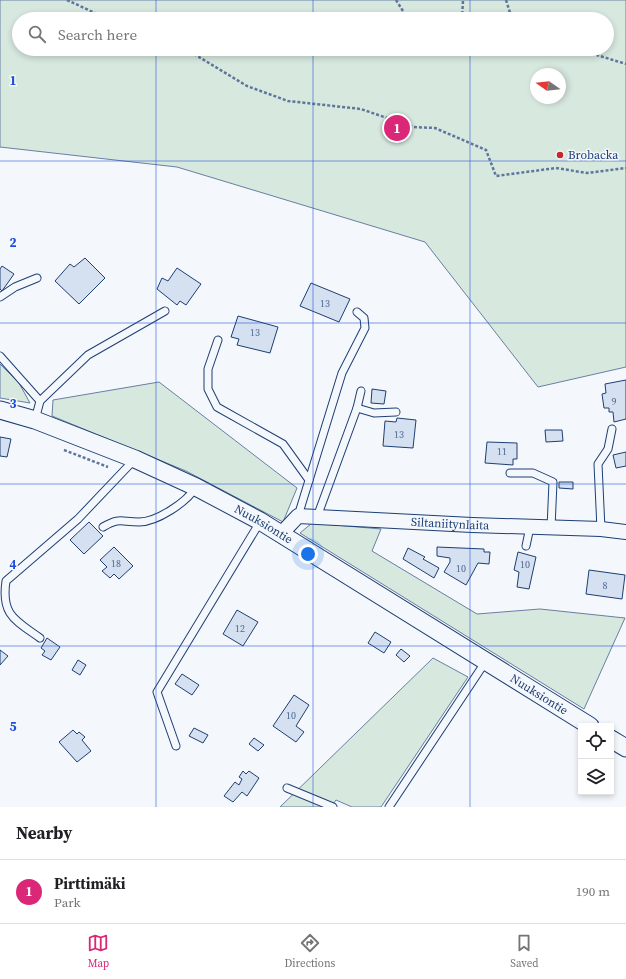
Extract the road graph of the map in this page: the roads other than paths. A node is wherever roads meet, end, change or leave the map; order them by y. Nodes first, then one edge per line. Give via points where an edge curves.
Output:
1 (37, 278) dead end
2 (0, 297) edge
3 (165, 311) dead end
4 (357, 312) dead end
5 (218, 340) dead end
6 (0, 356) edge
7 (361, 391) dead end
8 (40, 401) junction
9 (357, 408) junction
10 (0, 410) edge
11 (396, 412) dead end
12 (35, 420) junction
13 (612, 429) dead end
14 (129, 465) junction
15 (510, 473) dead end
16 (309, 480) junction
17 (196, 487) junction
18 (298, 516) junction
19 (317, 517) junction
20 (260, 522) junction
21 (103, 527) dead end
22 (530, 527) junction
23 (551, 528) junction
24 (601, 529) junction
25 (626, 532) edge
26 (281, 534) junction
27 (526, 546) dead end
28 (40, 638) dead end
29 (486, 661) junction
30 (585, 723) edge
31 (614, 741) edge
32 (176, 746) dead end
33 (626, 748) edge
34 (287, 788) dead end
35 (333, 807) edge
36 (388, 807) edge

1 - 2 lane via 15,287
3 - 8 lane via 88,355
4 - 16 lane via 364,318 365,328 342,374
5 - 16 lane via 208,369 208,389 217,407 283,444
6 - 8 lane
7 - 9 lane
8 - 12 lane
9 - 11 lane via 374,413
9 - 19 lane
10 - 12 street, Nuuksiontie
12 - 14 street, Nuuksiontie
13 - 24 lane via 608,449 598,464
14 - 17 street, Nuuksiontie
14 - 28 lane via 78,519 6,581 6,608 16,620
15 - 23 lane via 532,473 553,482
16 - 18 lane
17 - 20 street, Nuuksiontie
17 - 21 lane via 190,497 170,511 141,522 116,520
18 - 19 street, Siltaniitynlaita
18 - 26 street
19 - 22 street, Siltaniitynlaita
20 - 26 street, Nuuksiontie
20 - 32 lane via 158,692
22 - 23 street, Siltaniitynlaita
22 - 27 lane
23 - 24 street, Siltaniitynlaita
24 - 25 street, Siltaniitynlaita
26 - 29 street, Nuuksiontie
29 - 30 street, Nuuksiontie
29 - 36 lane
31 - 33 street
34 - 35 lane

